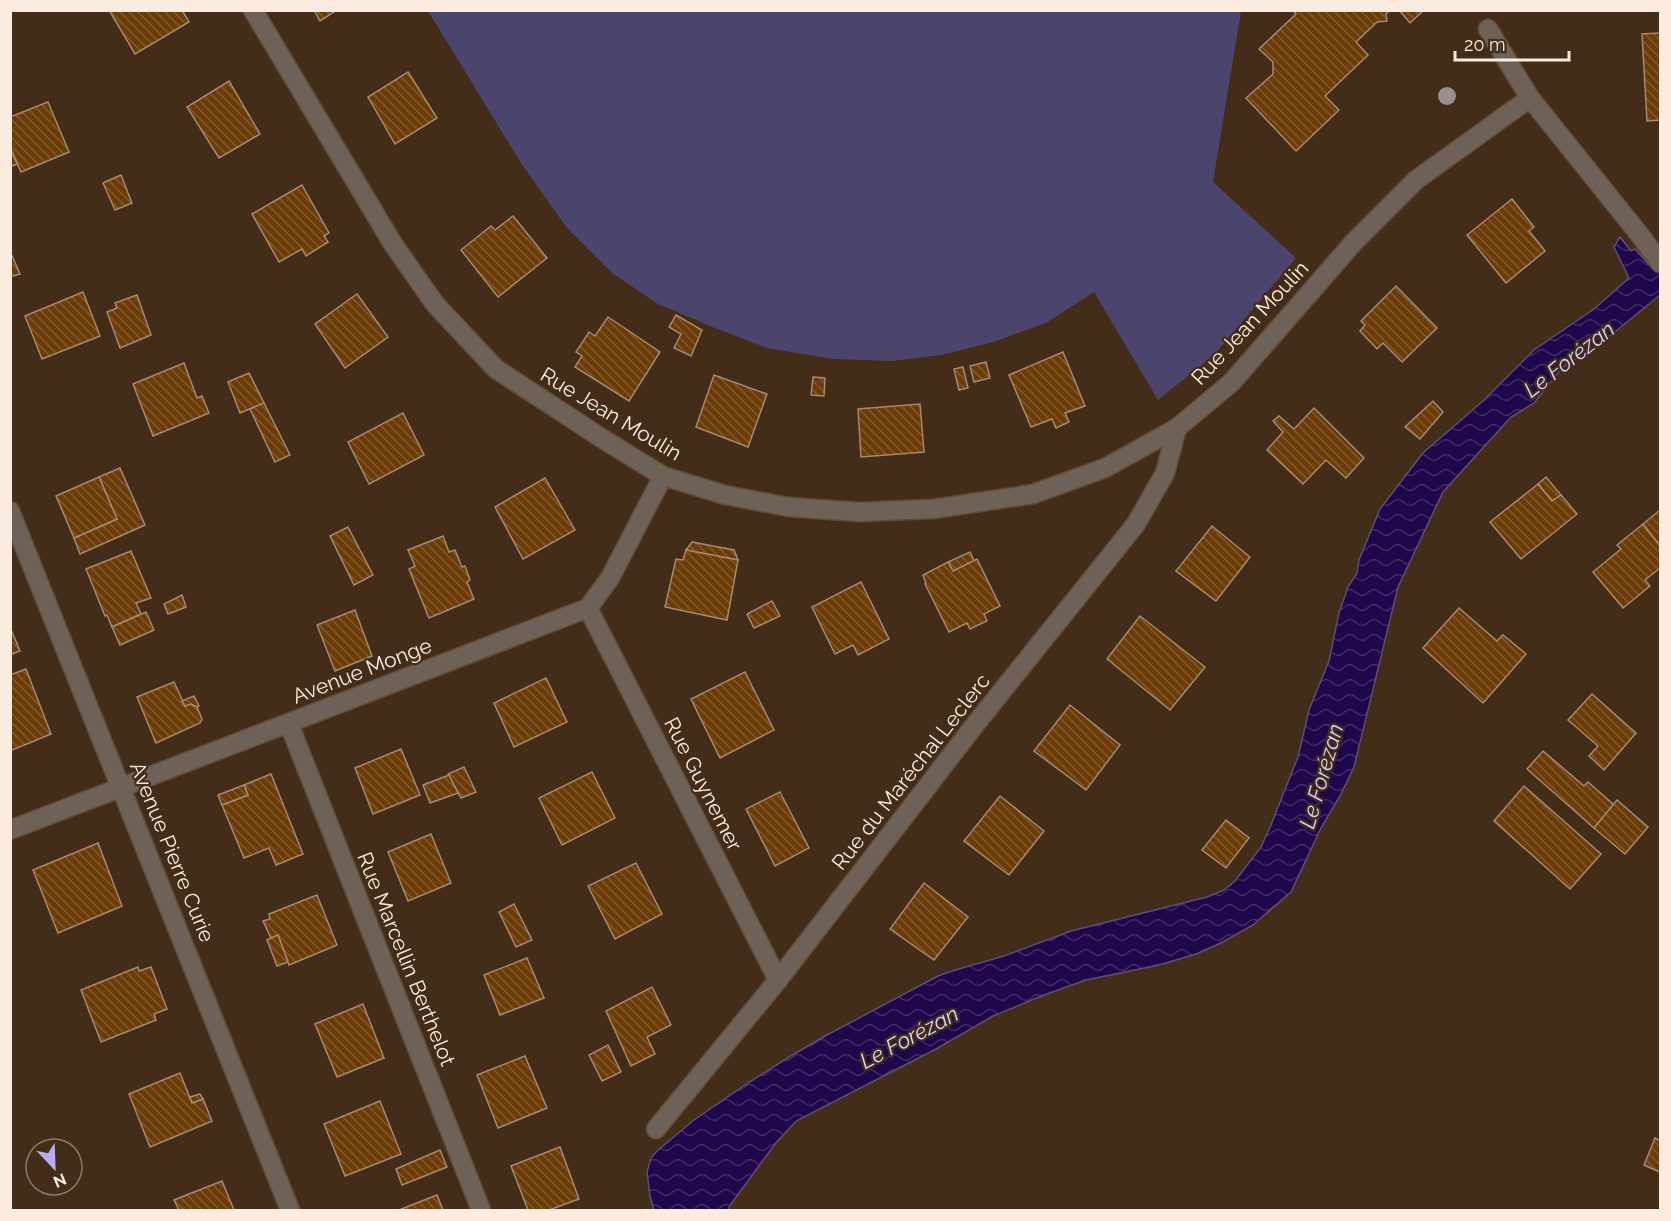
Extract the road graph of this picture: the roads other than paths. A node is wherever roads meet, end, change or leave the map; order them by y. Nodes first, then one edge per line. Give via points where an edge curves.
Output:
1 (253, 10) edge
2 (1488, 29) dead end
3 (1530, 98) junction
4 (1660, 263) edge
5 (1177, 428) junction
6 (663, 476) junction
7 (10, 511) edge
8 (588, 608) junction
9 (289, 724) junction
10 (121, 787) junction
11 (10, 830) edge
12 (778, 980) junction
13 (656, 1129) dead end
14 (291, 1210) edge
15 (481, 1210) edge

1 - 6 street, Rue Jean Moulin via 393,244 435,304 496,369
2 - 3 street
3 - 4 street
3 - 5 street, Rue Jean Moulin via 1416,180 1354,242 1232,382
5 - 6 street, Rue Jean Moulin via 1105,468 1033,494 933,509 859,512 789,507 725,495
5 - 12 street, Rue du Maréchal Leclerc via 1165,473 1136,524
6 - 8 street via 610,578
7 - 10 street, Avenue Pierre Curie
8 - 9 street, Avenue Monge
8 - 12 street, Rue Guynemer
9 - 10 street, Avenue Monge
9 - 15 street, Rue Marcellin Berthelot
10 - 11 street, Avenue Monge
10 - 14 street, Avenue Pierre Curie
12 - 13 street, Rue du Maréchal Leclerc

